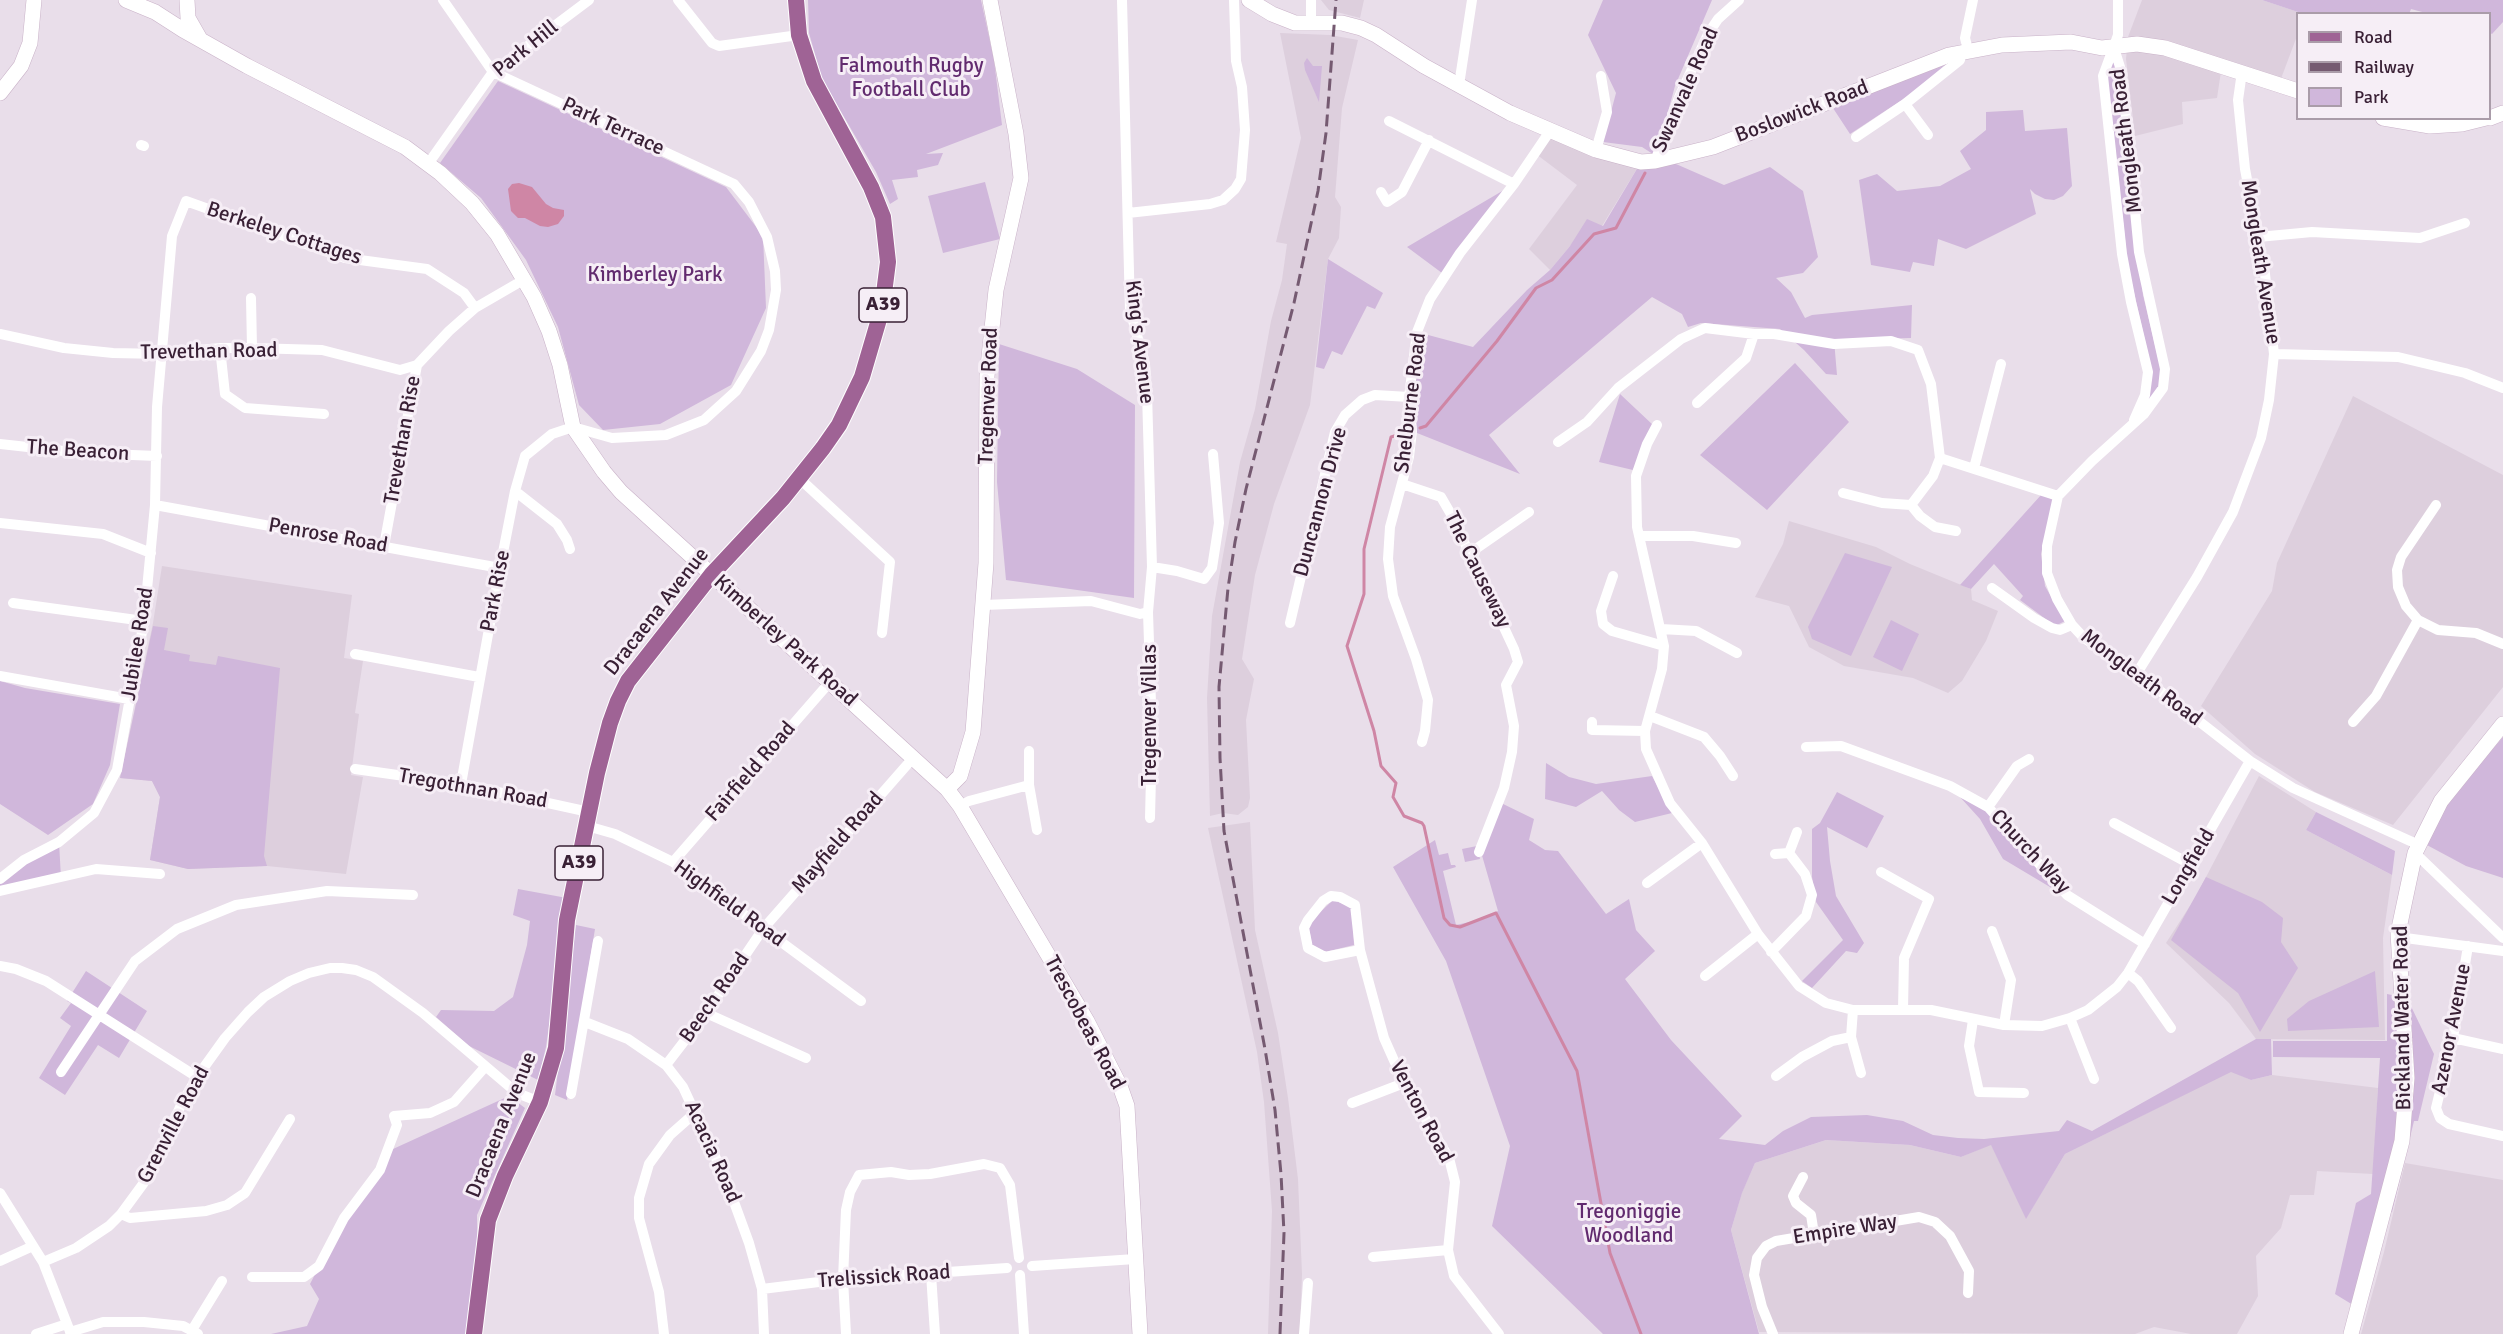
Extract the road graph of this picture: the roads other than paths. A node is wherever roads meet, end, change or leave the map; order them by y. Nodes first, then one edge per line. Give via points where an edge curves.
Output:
1 (34, 0) edge
2 (126, 0) edge
3 (185, 0) edge
4 (443, 0) edge
5 (589, 0) edge
6 (678, 0) edge
7 (796, 0) edge
8 (990, 0) edge
9 (1122, 0) edge
10 (1234, 0) edge
11 (1249, 0) edge
12 (1311, 0) edge
13 (1472, 0) edge
14 (1725, 0) edge
15 (1739, 0) edge
16 (1973, 0) edge
17 (2118, 0) edge
18 (155, 12) junction
19 (1718, 19) junction
20 (1311, 24) junction
21 (799, 35) junction
22 (200, 39) junction
23 (2114, 48) junction
24 (1965, 51) junction
25 (493, 72) junction
26 (2242, 72) junction
27 (1601, 76) dead end
28 (1459, 85) junction
29 (2296, 90) edge
30 (0, 93) edge
31 (1905, 104) junction
32 (2396, 120) edge
33 (2479, 120) edge
34 (1389, 121) dead end
35 (1550, 131) junction
36 (1928, 135) dead end
37 (1856, 137) dead end
38 (1429, 140) junction
39 (1596, 150) junction
40 (1655, 161) junction
41 (428, 164) junction
42 (1514, 184) junction
43 (1381, 192) dead end
44 (186, 201) joint
45 (1128, 213) junction
46 (2465, 223) dead end
47 (2258, 237) junction
48 (525, 279) junction
49 (251, 298) dead end
50 (476, 308) junction
51 (0, 334) edge
52 (1754, 334) junction
53 (220, 348) junction
54 (252, 348) junction
55 (162, 354) junction
56 (2274, 354) junction
57 (2001, 364) dead end
58 (417, 365) junction
59 (2503, 387) edge
60 (1409, 397) junction
61 (1698, 403) dead end
62 (324, 414) dead end
63 (2132, 423) junction
64 (1657, 425) dead end
65 (573, 427) junction
66 (1558, 442) dead end
67 (0, 444) edge
68 (1213, 454) dead end
69 (157, 456) junction
70 (1940, 458) junction
71 (1974, 468) junction
72 (800, 479) junction
73 (1402, 484) junction
74 (515, 491) junction
75 (1843, 494) dead end
76 (2058, 496) junction
77 (155, 505) junction
78 (1911, 505) junction
79 (2436, 505) dead end
80 (1529, 512) dead end
81 (0, 523) edge
82 (1956, 531) dead end
83 (1639, 536) junction
84 (1736, 543) dead end
85 (384, 546) junction
86 (570, 549) dead end
87 (151, 553) junction
88 (1470, 553) junction
89 (1152, 567) junction
90 (500, 568) junction
91 (712, 574) junction
92 (1613, 576) dead end
93 (1992, 588) dead end
94 (13, 603) dead end
95 (983, 605) junction
96 (1148, 612) junction
97 (2418, 620) junction
98 (144, 621) junction
99 (1290, 623) dead end
100 (2072, 625) junction
101 (1661, 629) junction
102 (882, 633) dead end
103 (2503, 644) edge
104 (1664, 646) junction
105 (1737, 653) dead end
106 (355, 654) dead end
107 (2137, 673) junction
108 (2, 677) edge
109 (479, 677) junction
110 (830, 683) junction
111 (129, 699) junction
112 (1650, 716) junction
113 (1592, 722) dead end
114 (2353, 722) dead end
115 (2503, 724) edge
116 (1645, 731) junction
117 (1422, 742) dead end
118 (1806, 747) dead end
119 (1029, 751) dead end
120 (914, 758) junction
121 (2029, 759) dead end
122 (2250, 761) junction
123 (356, 769) dead end
124 (1733, 776) dead end
125 (461, 784) junction
126 (1029, 785) junction
127 (947, 789) junction
128 (960, 806) junction
129 (1988, 807) junction
130 (1150, 818) dead end
131 (588, 819) junction
132 (2114, 823) dead end
133 (1037, 830) dead end
134 (1797, 832) dead end
135 (1702, 843) junction
136 (2417, 849) junction
137 (1479, 852) dead end
138 (1789, 853) junction
139 (1775, 854) dead end
140 (673, 862) junction
141 (2190, 864) junction
142 (1881, 872) dead end
143 (160, 874) dead end
144 (0, 879) edge
145 (1647, 883) dead end
146 (0, 891) edge
147 (413, 895) dead end
148 (763, 929) junction
149 (1992, 931) dead end
150 (1758, 934) junction
151 (2398, 937) junction
152 (2503, 938) edge
153 (598, 941) dead end
154 (2145, 944) junction
155 (2468, 946) junction
156 (1360, 950) junction
157 (2503, 951) edge
158 (1771, 952) junction
159 (0, 966) edge
160 (2128, 973) junction
161 (1705, 976) dead end
162 (861, 1001) dead end
163 (1853, 1010) junction
164 (1903, 1010) junction
165 (706, 1013) junction
166 (99, 1014) junction
167 (2070, 1018) junction
168 (1973, 1020) junction
169 (585, 1022) junction
170 (2004, 1025) junction
171 (2171, 1028) dead end
172 (1851, 1037) junction
173 (2453, 1038) junction
174 (2503, 1049) edge
175 (806, 1058) dead end
176 (666, 1065) junction
177 (485, 1067) junction
178 (62, 1072) dead end
179 (1861, 1073) dead end
180 (1776, 1076) dead end
181 (197, 1077) junction
182 (2094, 1079) dead end
183 (1404, 1083) junction
184 (2024, 1093) dead end
185 (571, 1094) dead end
186 (540, 1102) junction
187 (1352, 1103) dead end
188 (696, 1112) junction
189 (290, 1119) dead end
190 (2503, 1136) edge
191 (1803, 1177) dead end
192 (0, 1193) edge
193 (121, 1214) junction
194 (1814, 1234) junction
195 (33, 1246) junction
196 (1448, 1250) junction
197 (1373, 1257) dead end
198 (1019, 1258) junction
199 (1135, 1259) junction
200 (0, 1260) edge
201 (43, 1262) junction
202 (1032, 1266) junction
203 (1007, 1268) junction
204 (932, 1274) junction
205 (1020, 1275) junction
206 (252, 1277) dead end
207 (843, 1279) junction
208 (222, 1281) dead end
209 (1308, 1283) dead end
210 (762, 1289) junction
211 (1968, 1293) dead end
212 (69, 1330) edge
213 (195, 1332) edge
214 (36, 1334) edge
215 (474, 1334) edge
216 (664, 1334) edge
217 (764, 1334) edge
218 (846, 1334) edge
219 (935, 1334) edge
220 (1024, 1334) edge
221 (1140, 1334) edge
222 (1304, 1334) edge
223 (1499, 1334) edge
224 (1773, 1334) edge
225 (2351, 1334) edge

1 - 30 street via 30,43 21,66
2 - 18 street, Kimberley Park Road
3 - 18 street via 175,8
3 - 22 street via 188,18
4 - 25 street
5 - 25 street, Park Hill
6 - 21 street via 712,43 719,46
7 - 21 main road, Dracaena Avenue / A39
8 - 95 street, Tregenver Road via 1021,178 996,290 987,376
9 - 45 street, King's Avenue
10 - 45 street via 1236,61 1245,130 1241,179 1223,200 1210,204
11 - 20 street, Boslowick Road via 1288,21
12 - 20 street
13 - 28 street
14 - 19 street, Swanvale Road
15 - 19 street, Swanvale Road
16 - 24 street
17 - 23 street
18 - 22 street, Kimberley Park Road
19 - 40 street, Swanvale Road via 1680,95
20 - 28 street, Boslowick Road via 1342,23 1369,31
21 - 72 main road, Dracaena Avenue / A39 via 814,81 883,217 888,262 882,309 862,377 839,425
22 - 41 street, Kimberley Park Road via 405,147
23 - 24 street, Boslowick Road via 2071,42
23 - 26 street, Boslowick Road via 2137,44 2165,48
23 - 63 street, Mongleath Road via 2103,75 2114,182 2131,302 2148,372 2145,395
23 - 63 street, Mongleath Road via 2123,87 2139,252 2165,369 2163,388 2144,414
24 - 31 street via 1960,60
24 - 40 street, Boslowick Road via 1713,147
25 - 41 street, Park Hill
25 - 65 street, Park Terrace via 734,184 749,202 767,237 775,271 776,290 761,351 736,392 704,420 666,435 612,438
26 - 29 street, Boslowick Road
26 - 47 street, Mongleath Avenue via 2238,100 2245,169
27 - 39 street via 1607,112
28 - 35 street, Boslowick Road
31 - 36 street
31 - 37 street
32 - 33 street via 2430,126
34 - 38 street
35 - 39 street, Boslowick Road
35 - 42 street, Shelburne Road
38 - 42 street
38 - 43 street via 1402,192 1387,202
39 - 40 street, Boslowick Road via 1641,162
41 - 48 street, Kimberley Park Road via 472,203
42 - 60 street, Shelburne Road via 1430,299 1417,332
44 - 50 street, Berkeley Cottages via 345,258 427,269 464,293
44 - 55 street, Jubilee Road via 172,236
45 - 89 street, King's Avenue via 1130,310 1145,364 1147,393
46 - 47 street via 2420,238 2312,232
47 - 56 street, Mongleath Avenue
48 - 50 street, Trevethan Rise
48 - 65 street, Kimberley Park Road via 549,330
49 - 54 street
50 - 58 street, Trevethan Rise
51 - 55 street, Trevethan Road via 63,348
52 - 61 street via 1746,358
52 - 66 street via 1705,328 1681,339 1618,388 1587,422
52 - 70 street via 1834,344 1891,341 1918,350 1931,384
53 - 54 street, Trevethan Road
53 - 55 street, Trevethan Road
53 - 62 street via 225,394 245,408
54 - 58 street, Trevethan Road via 322,350 400,370
55 - 69 street, Jubilee Road
56 - 59 street via 2398,357 2465,373
56 - 107 street, Mongleath Avenue via 2270,400 2261,438 2233,512
57 - 71 street
58 - 85 street, Trevethan Rise
60 - 73 street, Shelburne Road via 1412,431
60 - 99 street, Duncannon Drive via 1375,395 1362,400 1345,415 1335,432
63 - 76 street, Mongleath Road
64 - 83 street, Longfield via 1636,476
65 - 74 street, Park Rise via 552,434 525,456
65 - 91 street, Kimberley Park Road via 621,492
67 - 69 street, The Beacon
68 - 89 street via 1219,523 1212,568 1204,579
69 - 77 street, Jubilee Road
70 - 71 street
70 - 78 street via 1933,476
71 - 76 street
72 - 91 main road, Dracaena Avenue / A39
72 - 102 street via 890,562
73 - 88 street, The Causeway via 1441,497
73 - 117 street, Shelburne Road via 1389,527 1388,559 1393,596 1428,700
74 - 86 street via 557,524
74 - 90 street, Park Rise
75 - 78 street
76 - 100 street, Mongleath Road via 2047,546 2047,573
77 - 85 street, Penrose Road
77 - 87 street, Jubilee Road
78 - 82 street via 1935,527
79 - 97 street via 2401,557 2397,570 2402,597
80 - 88 street
81 - 87 street via 103,534
83 - 84 street via 1692,536
83 - 101 street, Longfield
85 - 90 street, Penrose Road
87 - 98 street, Jubilee Road
88 - 137 street, The Causeway via 1518,662 1507,681 1514,726 1512,752 1504,788
89 - 96 street, King's Avenue
90 - 109 street, Park Rise
91 - 110 street, Kimberley Park Road
91 - 131 main road, Dracaena Avenue / A39 via 628,681 610,723
92 - 104 street via 1601,611 1603,624 1612,631
93 - 100 street via 2052,628 2060,630
94 - 98 street
95 - 96 street via 1091,601 1140,614
95 - 127 street, Tregenver Road via 973,732 960,776
96 - 130 street, Tregenver Villas
97 - 103 street via 2438,630 2475,633
97 - 114 street via 2376,696
98 - 111 street, Jubilee Road
100 - 107 street, Mongleath Road via 2084,638
101 - 104 street, Longfield
101 - 105 street via 1696,631
104 - 112 street, Longfield
106 - 109 street
107 - 122 street, Mongleath Road
108 - 111 street
109 - 125 street, Park Rise
110 - 120 street, Kimberley Park Road
110 - 140 street, Fairfield Road
111 - 144 street, Jubilee Road via 117,770 93,813 59,842 24,860
112 - 116 street, Longfield
112 - 124 street via 1704,737
113 - 116 street via 1592,730
115 - 136 street, Bickland Water Road via 2441,801
116 - 135 street, Longfield via 1646,749 1670,803
118 - 129 street, Church Way via 1841,746 1950,786
119 - 126 street
120 - 127 street, Kimberley Park Road
120 - 148 street, Mayfield Road
121 - 129 street via 2017,766
122 - 136 street, Mongleath Road via 2293,788
122 - 141 street, Longfield
123 - 125 street, Tregothnan Road
125 - 131 street, Tregothnan Road
126 - 128 street
126 - 133 street
127 - 128 street, Kimberley Park Road
128 - 199 street, Trescobeas Road via 1087,1021 1120,1086 1127,1106
129 - 154 street, Church Way via 2067,895
131 - 140 street, Highfield Road
131 - 186 main road, Dracaena Avenue / A39 via 567,920 556,1048
132 - 141 street
134 - 138 street
135 - 145 street
135 - 150 street, Longfield
136 - 151 street, Bickland Water Road
136 - 152 street, Mongleath Road
138 - 139 street
138 - 158 street via 1805,874 1812,895 1806,916
140 - 148 street, Highfield Road
141 - 154 street, Longfield
142 - 164 street via 1929,899 1904,958
143 - 146 street via 96,869
147 - 166 street via 327,891 236,905 177,930 135,961
148 - 162 street, Highfield Road
148 - 165 street, Beech Road
149 - 170 street via 2011,980
150 - 158 street, Longfield
150 - 161 street
151 - 155 street
151 - 225 street, Bickland Water Road via 2407,1078 2403,1130
153 - 169 street
154 - 160 street, Longfield
155 - 157 street
155 - 173 street, Azenor Avenue
156 - 156 street, Venton Road via 1325,957 1308,948 1304,928 1323,901 1331,896 1340,897 1355,905
156 - 183 street, Venton Road via 1384,1038
158 - 163 street, Longfield via 1799,986 1826,1003
159 - 166 street via 46,981
160 - 167 street, Longfield via 2105,997
160 - 171 street via 2139,981
163 - 164 street, Longfield
163 - 172 street
164 - 168 street, Longfield via 1931,1010
165 - 175 street
165 - 176 street, Beech Road
166 - 178 street
166 - 181 street
167 - 170 street, Longfield via 2042,1026
167 - 182 street
168 - 170 street, Longfield
168 - 184 street via 1969,1047 1979,1092
169 - 176 street, Acacia Road via 628,1039
169 - 185 street
172 - 179 street
172 - 180 street via 1832,1041
173 - 174 street
173 - 190 street, Azenor Avenue via 2436,1108 2440,1118 2449,1124
176 - 188 street, Acacia Road
177 - 181 street, Grenville Road via 423,1013 373,977 356,970 330,968 290,981 264,998 225,1038
177 - 186 street, Grenville Road via 517,1093
177 - 206 street via 454,1102 430,1113 394,1116 397,1125 380,1170 344,1218 319,1266 304,1277
181 - 193 street, Grenville Road via 155,1163
183 - 187 street
183 - 196 street, Venton Road via 1449,1158 1455,1182
186 - 215 main road, Dracaena Avenue / A39 via 488,1220
188 - 210 street, Acacia Road via 726,1180
188 - 216 street via 670,1135 649,1164 639,1198 639,1218 659,1292
189 - 193 street via 245,1193 227,1205 206,1211 130,1218
191 - 194 street via 1793,1196 1811,1215
192 - 195 street
193 - 201 street, Grenville Road via 76,1248
194 - 211 street, Empire Way via 1919,1217 1935,1222 1950,1236 1969,1271
194 - 224 street, Empire Way via 1776,1241 1757,1258 1754,1275
195 - 200 street
195 - 201 street
196 - 197 street
196 - 223 street, Venton Road via 1455,1276
198 - 202 street via 1028,1258
198 - 203 street via 1010,1260
198 - 207 street via 1010,1185 1000,1168 984,1164 930,1174 874,1173 859,1175 850,1192
199 - 202 street
199 - 221 street, Trescobeas Road
201 - 212 street
202 - 205 street via 1028,1274
203 - 204 street, Trelissick Road
203 - 205 street via 1012,1275
204 - 207 street, Trelissick Road
204 - 219 street
205 - 220 street
207 - 210 street, Trelissick Road
207 - 218 street
208 - 213 street
209 - 222 street
210 - 217 street, Acacia Road
212 - 213 street via 121,1322 183,1326
212 - 214 street

